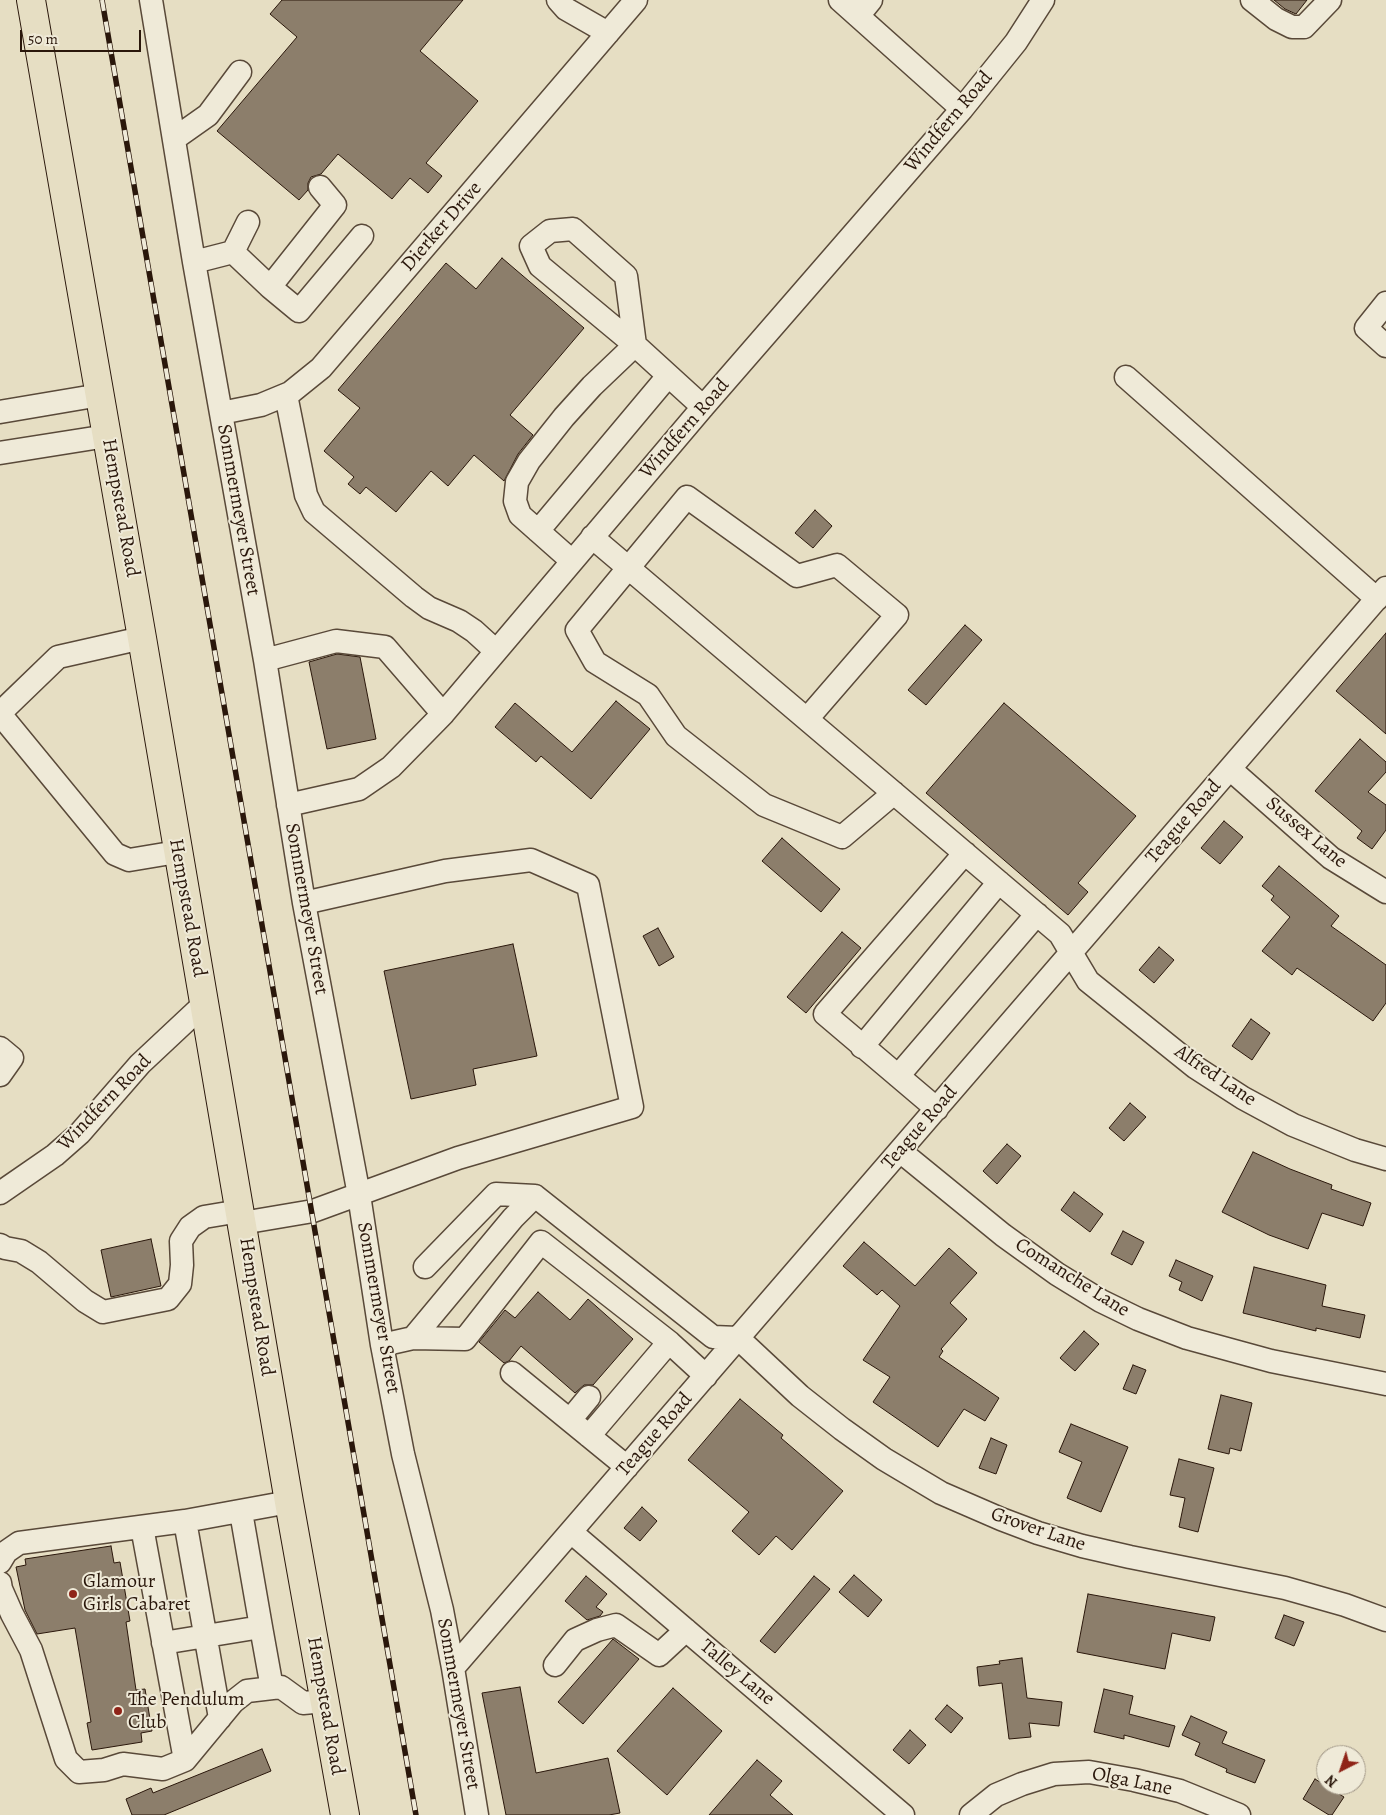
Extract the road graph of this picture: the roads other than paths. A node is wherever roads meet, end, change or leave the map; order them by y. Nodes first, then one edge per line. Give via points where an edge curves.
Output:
1 (31, 0) edge
2 (151, 0) edge
3 (558, 0) edge
4 (636, 0) edge
5 (840, 0) edge
6 (1252, 0) edge
7 (1330, 0) edge
8 (1037, 2) edge
9 (864, 8) edge
10 (608, 33) junction
11 (240, 72) dead end
12 (962, 109) junction
13 (174, 139) junction
14 (320, 186) dead end
15 (248, 222) dead end
16 (362, 236) dead end
17 (233, 252) junction
18 (194, 262) junction
19 (270, 287) junction
20 (1386, 303) edge
21 (635, 346) junction
22 (1386, 346) edge
23 (668, 376) junction
24 (1126, 377) dead end
25 (100, 395) junction
26 (286, 395) junction
27 (703, 407) junction
28 (0, 412) edge
29 (221, 412) junction
30 (107, 436) junction
31 (0, 453) edge
32 (538, 531) junction
33 (592, 537) junction
34 (572, 561) junction
35 (629, 569) junction
36 (1381, 594) edge
37 (142, 638) junction
38 (496, 651) junction
39 (265, 660) junction
40 (0, 714) edge
41 (443, 714) junction
42 (807, 719) junction
43 (1230, 769) junction
44 (894, 793) junction
45 (288, 805) junction
46 (177, 852) junction
47 (965, 853) junction
48 (999, 882) junction
49 (1386, 892) edge
50 (304, 903) junction
51 (1037, 914) junction
52 (1071, 953) junction
53 (203, 1005) junction
54 (862, 1047) junction
55 (0, 1048) edge
56 (0, 1075) edge
57 (898, 1076) junction
58 (936, 1109) junction
59 (900, 1150) junction
60 (1386, 1159) edge
61 (0, 1193) edge
62 (359, 1195) junction
63 (535, 1196) junction
64 (241, 1217) junction
65 (0, 1245) edge
66 (425, 1268) dead end
67 (413, 1338) junction
68 (738, 1338) junction
69 (669, 1342) junction
70 (382, 1345) junction
71 (512, 1373) dead end
72 (706, 1376) junction
73 (1386, 1384) edge
74 (589, 1397) dead end
75 (570, 1420) junction
76 (589, 1436) junction
77 (627, 1467) junction
78 (288, 1502) junction
79 (241, 1512) junction
80 (185, 1521) junction
81 (142, 1527) junction
82 (571, 1532) junction
83 (0, 1562) edge
84 (0, 1583) edge
85 (1386, 1620) edge
86 (261, 1627) junction
87 (686, 1630) junction
88 (206, 1636) junction
89 (163, 1643) junction
90 (555, 1665) dead end
91 (453, 1668) junction
92 (272, 1688) junction
93 (325, 1701) junction
94 (220, 1718) junction
95 (185, 1760) junction
96 (345, 1815) edge
97 (477, 1815) edge
98 (903, 1815) edge
99 (971, 1815) edge
100 (1238, 1815) edge

1 - 25 main road, Hempstead Road
2 - 13 street, Sommermeyer Street
3 - 10 street
4 - 10 street, Dierker Drive
5 - 9 street
6 - 7 street via 1276,20 1292,27 1304,27
8 - 12 street, Windfern Road via 1016,42
9 - 12 street
10 - 26 street, Dierker Drive via 321,368
11 - 13 street via 208,115
12 - 27 street, Windfern Road
13 - 18 street, Sommermeyer Street
14 - 19 street via 335,205
15 - 17 street
16 - 19 street via 299,311
17 - 18 street
17 - 19 street
18 - 29 street, Sommermeyer Street
20 - 22 street via 1366,328
21 - 21 street via 626,276 573,229 550,231 531,246 540,266
21 - 23 street
21 - 32 street via 564,417 517,482 515,501 520,515
23 - 27 street
23 - 32 street
24 - 36 street
25 - 28 street
25 - 30 main road, Hempstead Road
26 - 29 street, Dierker Drive via 261,405
26 - 38 street via 306,495 314,512 414,597 474,630
27 - 33 street, Windfern Road
29 - 39 street, Sommermeyer Street
30 - 31 street
30 - 37 main road, Hempstead Road
32 - 34 street
33 - 34 street, Windfern Road
33 - 35 street, Alfred Lane
34 - 38 street, Windfern Road
35 - 42 street, Alfred Lane
35 - 42 street via 687,497 797,576 837,565 897,614
35 - 44 street via 577,630 595,662 648,695 676,736 764,805 842,837
36 - 43 street, Teague Road
37 - 40 street via 58,657
37 - 46 main road, Hempstead Road
38 - 41 street, Windfern Road
39 - 41 street via 336,641 385,647
39 - 45 street, Sommermeyer Street
40 - 46 street via 116,854 129,860
41 - 45 street, Windfern Road via 391,767 358,789
42 - 44 street, Alfred Lane
43 - 49 street, Sussex Lane via 1331,858
43 - 52 street, Teague Road
44 - 47 street, Alfred Lane
45 - 50 street, Sommermeyer Street
46 - 53 main road, Hempstead Road
47 - 48 street, Alfred Lane
47 - 54 street via 824,1014
48 - 51 street, Alfred Lane
48 - 54 street
50 - 62 street, Sommermeyer Street
50 - 62 street via 445,871 531,860 588,885 632,1107 458,1158
51 - 52 street, Alfred Lane via 1060,934
51 - 57 street
52 - 58 street, Teague Road
52 - 60 street, Alfred Lane via 1088,981 1195,1067 1293,1125
53 - 61 street, Windfern Road via 140,1064 80,1133 55,1155
53 - 64 main road, Hempstead Road
54 - 57 street
55 - 56 street via 12,1058
57 - 58 street
58 - 59 street, Teague Road
59 - 68 street, Teague Road
59 - 73 street, Comanche Lane via 1003,1235 1057,1274 1138,1319 1187,1338 1271,1361
62 - 64 street via 313,1211
62 - 70 street, Sommermeyer Street
63 - 66 street via 496,1194
63 - 67 street
63 - 68 street via 713,1337
64 - 65 street via 204,1217 190,1227 181,1241 180,1284 168,1299 103,1312 39,1262 21,1251
64 - 78 main road, Hempstead Road
67 - 69 street via 465,1340 541,1242
67 - 70 street
68 - 72 street, Teague Road
68 - 85 street, Grover Lane via 800,1396 884,1459 942,1493 1001,1519 1082,1546 1286,1588
69 - 72 street
69 - 76 street
70 - 91 street, Sommermeyer Street via 403,1454
71 - 75 street
72 - 77 street, Teague Road
74 - 75 street
75 - 76 street
76 - 77 street
77 - 82 street, Teague Road
78 - 79 street
78 - 93 main road, Hempstead Road
79 - 80 street
79 - 86 street
80 - 81 street
80 - 88 street
81 - 83 street via 19,1543 6,1552
81 - 89 street
82 - 87 street, Talley Lane
82 - 91 street, Teague Road
84 - 95 street via 31,1650 66,1759 79,1772 104,1770 123,1764 163,1768
86 - 88 street
86 - 92 street
87 - 90 street via 659,1655 616,1625 596,1630 575,1640
87 - 98 street, Talley Lane
88 - 89 street
88 - 94 street
89 - 95 street
91 - 97 street, Sommermeyer Street
92 - 93 street via 281,1687 303,1703
92 - 94 street via 247,1690
93 - 96 main road, Hempstead Road
94 - 95 street
99 - 100 street, Olga Lane via 996,1795 1022,1784 1054,1774 1089,1772 1180,1791

